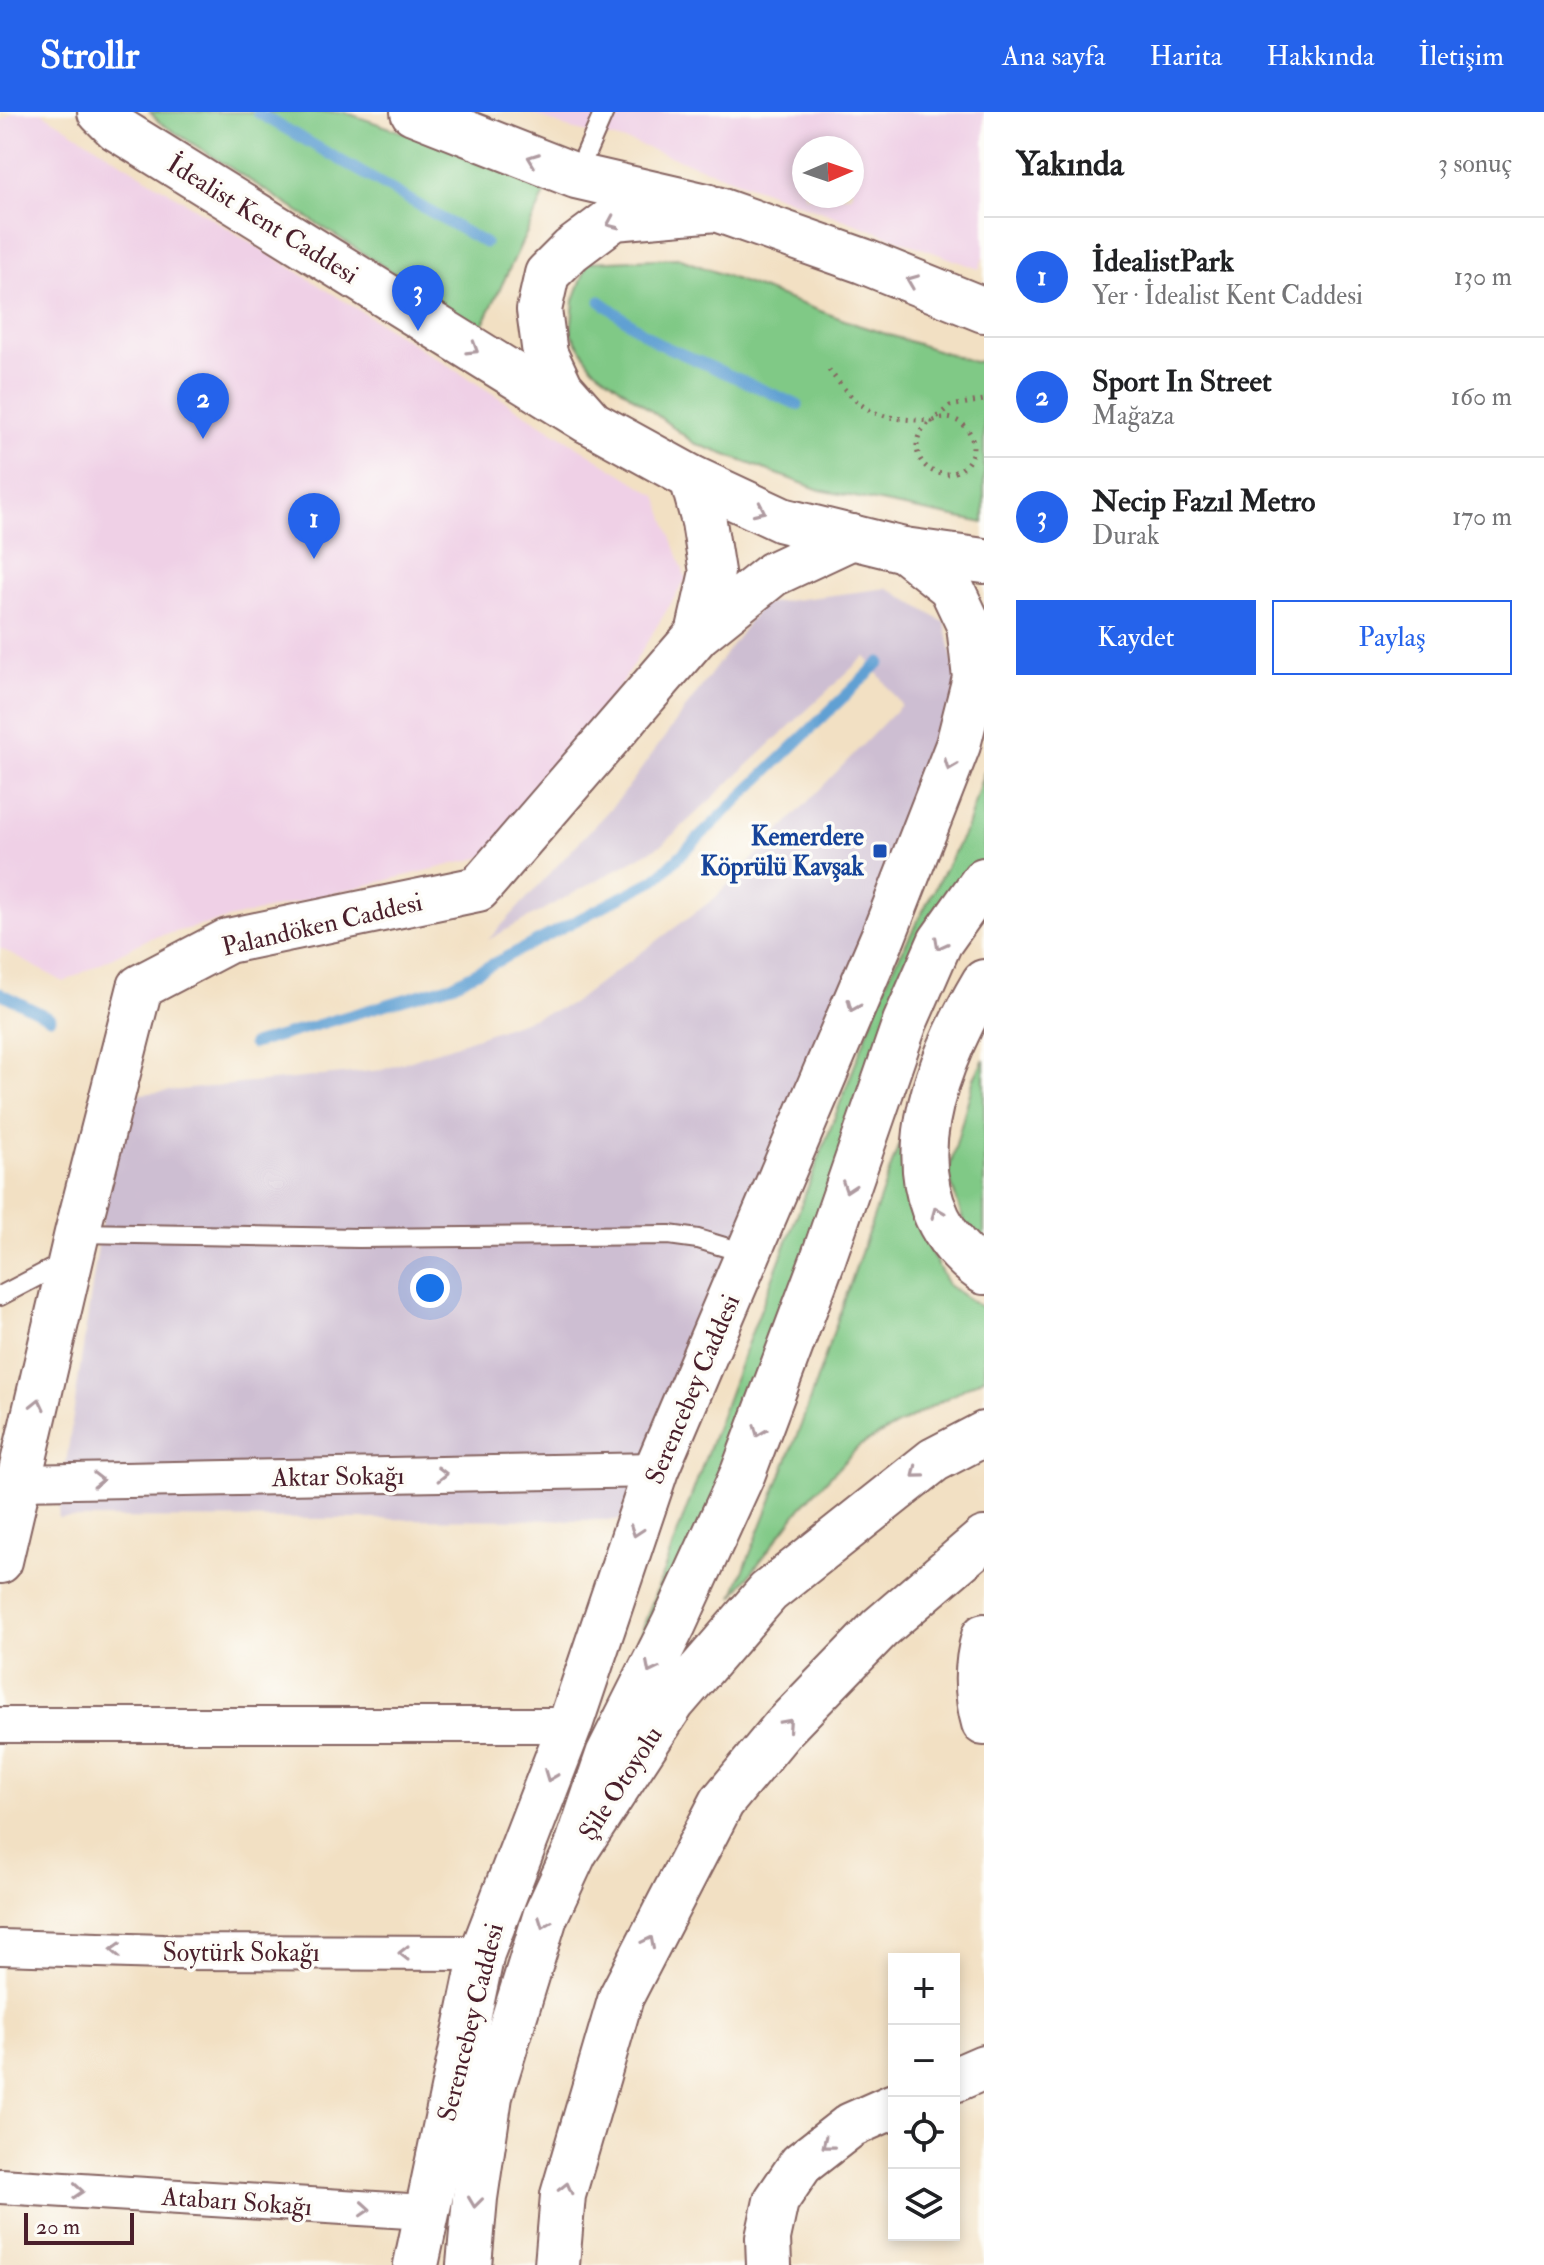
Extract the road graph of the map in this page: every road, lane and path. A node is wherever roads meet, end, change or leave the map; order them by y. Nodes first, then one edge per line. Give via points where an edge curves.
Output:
1 (100, 112) edge
2 (413, 112) edge
3 (604, 112) edge
4 (576, 176) junction
5 (716, 209) junction
6 (984, 310) edge
7 (829, 370) dead end
8 (984, 400) edge
9 (932, 421) junction
10 (592, 423) junction
11 (692, 478) junction
12 (852, 537) junction
13 (904, 550) junction
14 (984, 561) edge
15 (698, 634) junction
16 (984, 880) edge
17 (984, 982) edge
18 (74, 1246) junction
19 (748, 1254) junction
20 (984, 1272) edge
21 (0, 1296) edge
22 (984, 1434) edge
23 (656, 1470) junction
24 (20, 1482) junction
25 (984, 1539) edge
26 (0, 1561) edge
27 (984, 1636) edge
28 (984, 1723) edge
29 (0, 1725) edge
30 (570, 1725) junction
31 (575, 1852) junction
32 (0, 1947) edge
33 (482, 1953) junction
34 (984, 2067) edge
35 (960, 2077) edge
36 (888, 2109) edge
37 (0, 2186) edge
38 (425, 2212) junction
39 (416, 2265) edge
40 (469, 2265) edge
41 (557, 2265) edge
42 (769, 2265) edge

1 -> 10 main road, İdealist Kent Caddesi via 116,128
4 -> 2 main road, İdealist Kent Caddesi
3 - 4 lane
4 - 5 main road, İdealist Kent Caddesi
6 -> 5 main road, İdealist Kent Caddesi
5 -> 10 main road, İdealist Kent Caddesi via 614,218 547,274 539,310 545,354 561,388
7 - 9 path via 850,398 884,418
8 - 9 path via 950,406
9 - 9 path via 959,421 971,435 972,453 963,469 945,475 921,462 916,444
10 - 11 main road, İdealist Kent Caddesi
11 -> 12 main road, İdealist Kent Caddesi via 782,520
11 - 15 main road via 712,572
12 - 13 main road, İdealist Kent Caddesi
12 - 15 main road, Palandöken Caddesi via 773,574
13 - 14 main road, İdealist Kent Caddesi
13 -> 19 main road, Serencebey Caddesi via 951,587 969,625 975,678 947,775
15 - 18 main road, Palandöken Caddesi via 478,889 228,941 140,987
16 -> 31 main road via 940,942 905,1022 743,1473 608,1755
20 -> 17 main road via 947,1237 923,1156 940,1073
18 - 19 lane via 669,1235
18 - 21 lane
24 -> 18 main road, Palandöken Caddesi
19 - 23 main road, Serencebey Caddesi
22 -> 31 main road, Şile Otoyolu via 934,1460 768,1592 673,1702
24 -> 23 street, Aktar Sokağı
23 -> 30 main road, Serencebey Caddesi
24 - 26 main road, Palandöken Caddesi
41 -> 25 main road via 563,2195 621,1997 722,1802 784,1727 880,1628
27 - 28 main road via 978,1678
29 - 30 street
30 -> 33 main road, Serencebey Caddesi
31 -> 40 main road, Şile Otoyolu via 545,1917 490,2096
33 -> 32 street, Soytürk Sokağı
33 - 38 main road, Serencebey Caddesi
34 - 35 main road
36 -> 42 main road via 851,2125 801,2164 776,2201
37 -> 38 street, Atabarı Sokağı
38 - 39 main road, Serencebey Caddesi

